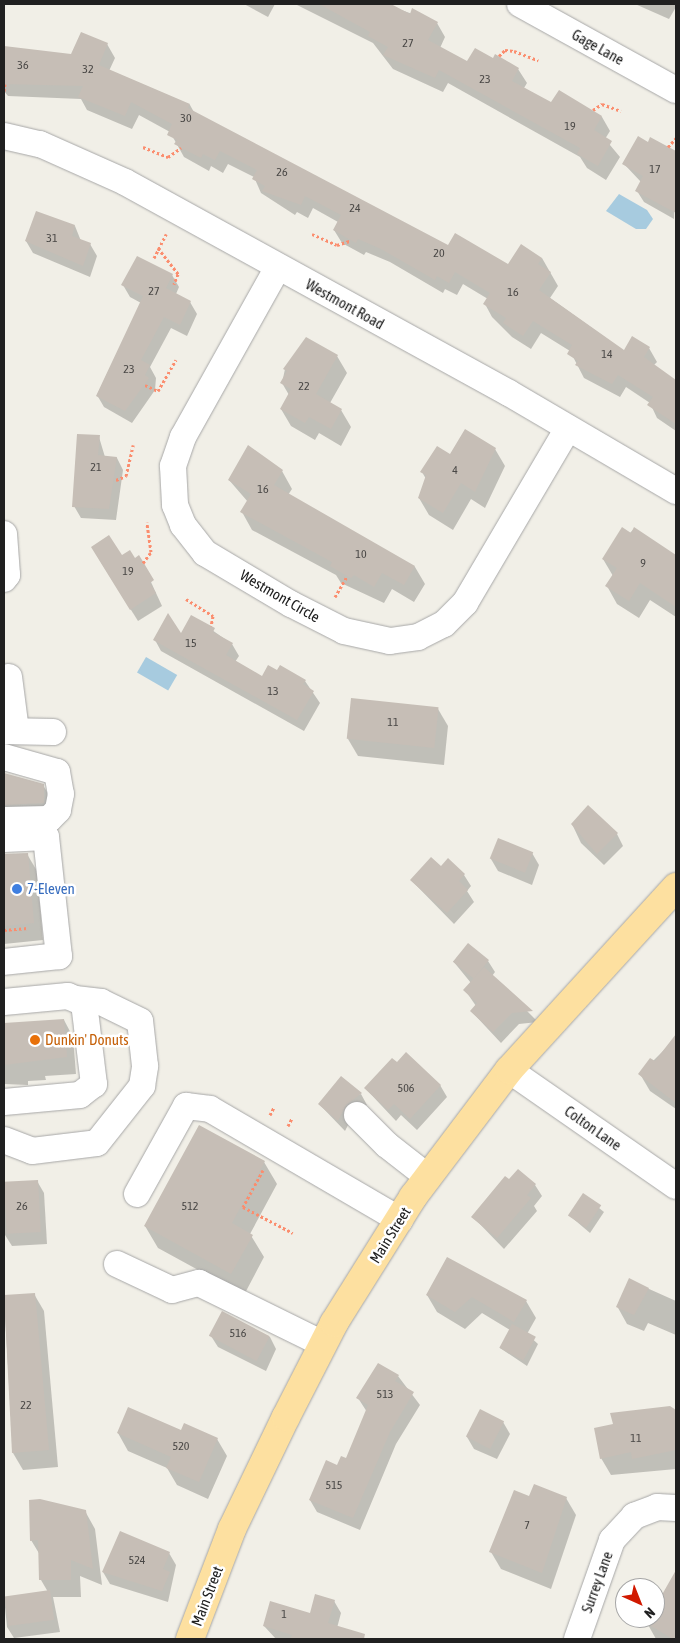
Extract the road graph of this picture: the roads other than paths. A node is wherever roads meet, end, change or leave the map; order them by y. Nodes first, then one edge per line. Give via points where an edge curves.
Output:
1 (520, 4) edge
2 (676, 90) edge
3 (4, 136) edge
4 (278, 267) junction
5 (568, 428) junction
6 (676, 492) edge
7 (4, 534) edge
8 (4, 579) edge
9 (9, 677) dead end
10 (10, 731) edge
11 (54, 732) dead end
12 (4, 757) edge
13 (4, 820) edge
14 (4, 839) edge
15 (676, 887) edge
16 (4, 962) edge
17 (77, 999) junction
18 (4, 1002) edge
19 (509, 1070) junction
20 (94, 1084) junction
21 (4, 1102) edge
22 (357, 1115) dead end
23 (110, 1129) junction
24 (4, 1140) edge
25 (428, 1176) junction
26 (676, 1186) edge
27 (137, 1194) dead end
28 (400, 1220) junction
29 (117, 1264) dead end
30 (323, 1344) junction
31 (676, 1508) edge
32 (190, 1639) edge
33 (577, 1639) edge

1 - 2 street, Gage Lane
3 - 4 street, Westmont Road via 40,144 125,182
4 - 5 street, Westmont Road
4 - 5 street, Westmont Circle via 183,437 173,466 175,505 183,525 205,553 291,604 344,631 390,641 418,636 444,624 465,603
5 - 6 street, Westmont Road
7 - 8 street
9 - 10 street
10 - 11 street
12 - 13 street via 57,772 61,794 58,810 49,819
14 - 16 street via 46,836 59,956
15 - 19 main road, Main Street
17 - 18 street
17 - 20 street via 88,1010
17 - 23 street via 101,1002 140,1021 146,1076
19 - 25 main road, Main Street
19 - 26 street, Colton Lane
20 - 21 street via 80,1096
20 - 23 street via 106,1096
22 - 25 street via 387,1145
23 - 24 street via 97,1143 80,1146 23,1151
25 - 28 main road, Main Street
27 - 28 street via 186,1106 210,1109
28 - 30 main road, Main Street
29 - 30 street via 172,1290 199,1283
30 - 32 main road, Main Street via 246,1499
31 - 33 street, Surrey Lane via 657,1508 634,1516 612,1540

